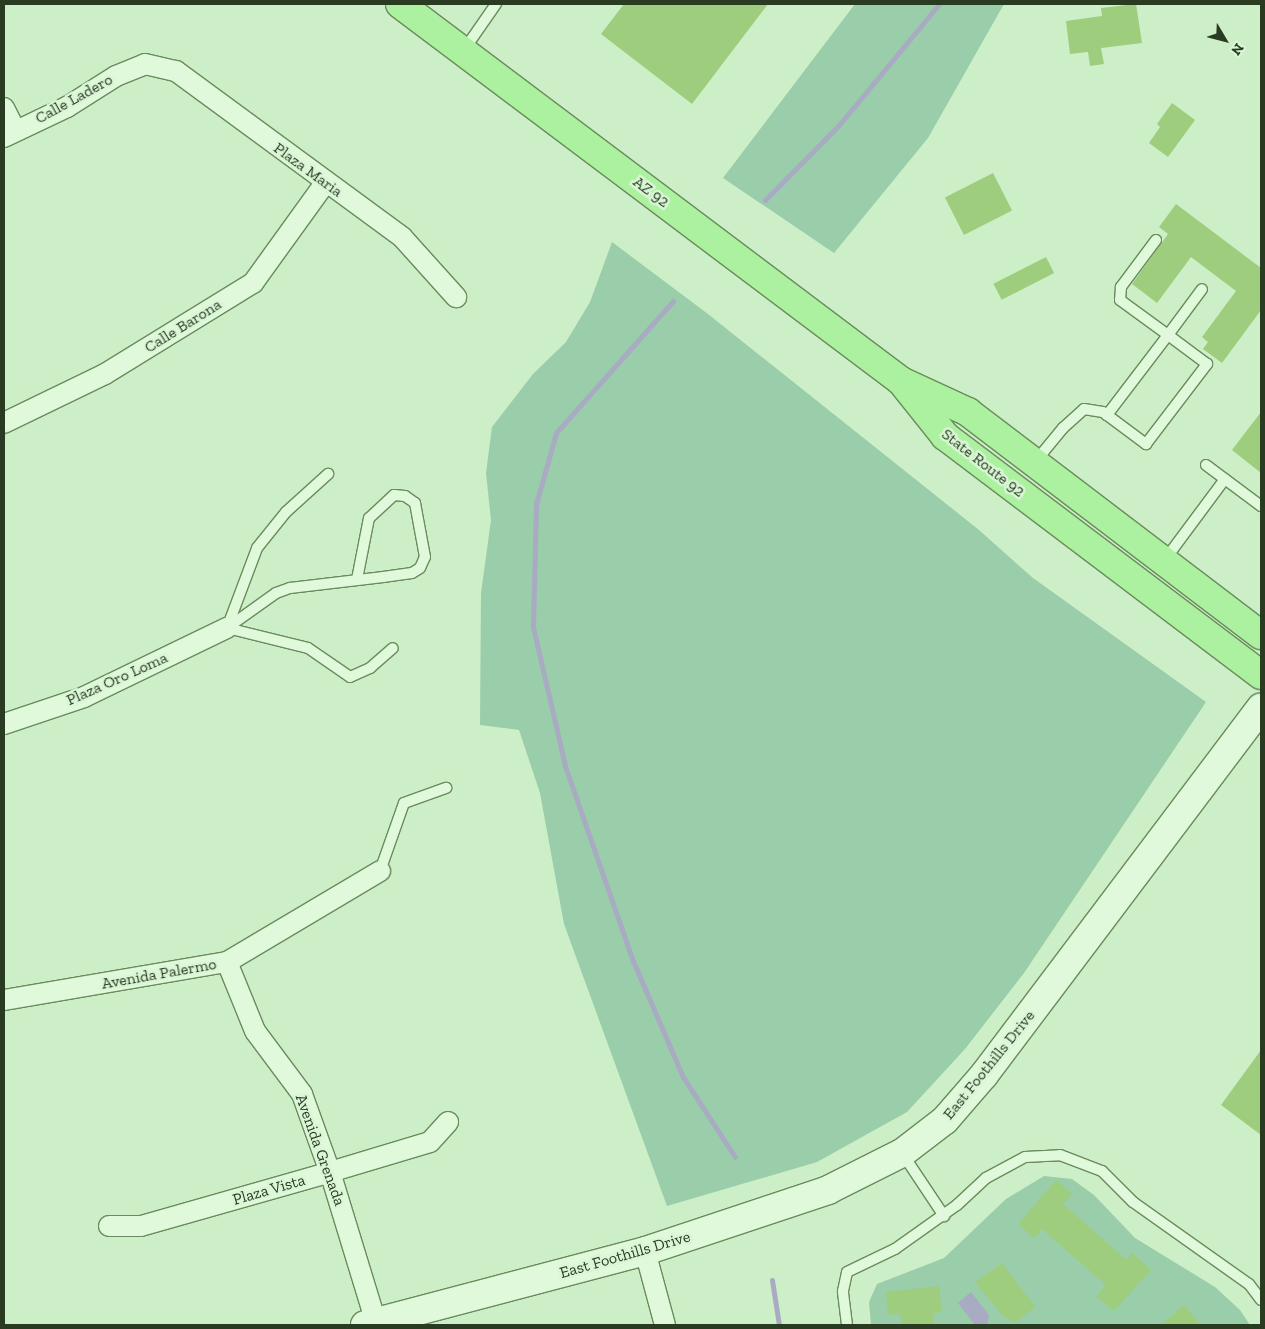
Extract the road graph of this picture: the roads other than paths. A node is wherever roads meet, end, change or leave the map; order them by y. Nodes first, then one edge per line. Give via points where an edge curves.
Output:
1 (400, 4) edge
2 (496, 4) edge
3 (463, 51) junction
4 (145, 64) joint
5 (4, 108) edge
6 (10, 134) edge
7 (325, 183) junction
8 (1156, 240) dead end
9 (1202, 289) dead end
10 (456, 297) dead end
11 (1168, 336) junction
12 (901, 381) junction
13 (1108, 415) junction
14 (4, 423) edge
15 (1034, 463) junction
16 (1206, 465) dead end
17 (328, 474) dead end
18 (1225, 480) junction
19 (1261, 506) edge
20 (1164, 561) junction
21 (357, 579) junction
22 (227, 628) junction
23 (1261, 635) edge
24 (392, 648) dead end
25 (1261, 675) edge
26 (1261, 708) edge
27 (4, 724) edge
28 (446, 788) dead end
29 (380, 871) joint
30 (227, 962) junction
31 (4, 1000) edge
32 (448, 1122) dead end
33 (902, 1153) junction
34 (330, 1172) junction
35 (944, 1216) junction
36 (109, 1226) dead end
37 (645, 1251) junction
38 (1261, 1300) edge
39 (371, 1324) edge
40 (665, 1325) edge
41 (847, 1325) edge

1 - 3 main road, AZ 92 / AZ 92
2 - 3 lane
3 - 12 main road, AZ 92 / AZ 92
4 - 6 street, Calle Ladero via 116,76 67,107
4 - 7 street, Plaza Maria via 176,71
5 - 6 street
7 - 10 street, Plaza Maria via 402,236
7 - 14 street, Calle Barona via 253,283 106,374
8 - 11 lane via 1121,287 1120,300
9 - 11 lane
11 - 13 lane
11 - 13 lane via 1207,364 1146,444
12 - 15 main road, State Route 92 / AZ 92 via 968,412
12 - 25 main road, State Route 92 / AZ 92 via 945,436
13 - 15 lane via 1084,409 1063,428
15 - 20 main road, State Route 92 / AZ 92
16 - 18 lane
17 - 22 lane via 286,512 257,548
18 - 19 lane
18 - 20 lane
20 - 23 main road, State Route 92 / AZ 92
21 - 21 lane via 412,573 420,568 425,557 416,503 405,496 394,495 369,518
21 - 22 lane via 290,588 276,593
22 - 24 lane via 308,648 350,678 370,668
22 - 27 street, Plaza Oro Loma via 84,696
26 - 33 street, East Foothills Drive via 984,1075 945,1120
28 - 29 lane via 404,803
29 - 30 street, Avenida Palermo
30 - 31 street, Avenida Palermo
30 - 34 street, Avenida Grenada via 255,1031 302,1094
32 - 34 street, Plaza Vista via 430,1142
33 - 35 lane
33 - 37 street, East Foothills Drive via 828,1190
34 - 36 street, Plaza Vista via 140,1226
34 - 39 street, Avenida Grenada
35 - 38 lane via 986,1178 1024,1157 1060,1155 1102,1172 1133,1202 1249,1284
35 - 41 lane via 895,1250 848,1272 843,1291
37 - 39 street, East Foothills Drive
37 - 40 street

